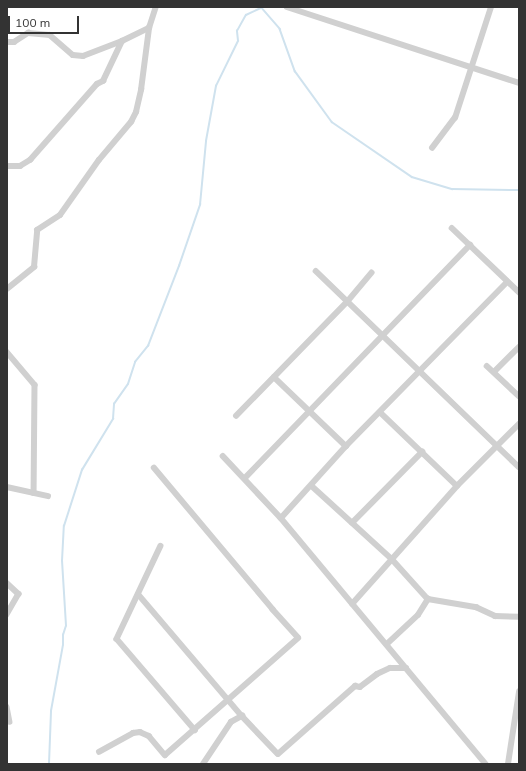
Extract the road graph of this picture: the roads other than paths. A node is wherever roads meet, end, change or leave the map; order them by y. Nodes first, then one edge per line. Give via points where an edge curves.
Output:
1 (156, 7) edge
2 (287, 7) edge
3 (491, 7) edge
4 (149, 28) junction
5 (122, 41) junction
6 (7, 42) edge
7 (470, 67) junction
8 (519, 83) edge
9 (432, 148) dead end
10 (7, 166) edge
11 (452, 228) dead end
12 (470, 245) junction
13 (316, 271) dead end
14 (371, 273) dead end
15 (507, 282) junction
16 (7, 289) edge
17 (519, 292) edge
18 (347, 302) junction
19 (383, 337) junction
20 (519, 347) edge
21 (7, 352) edge
22 (487, 366) dead end
23 (494, 372) junction
24 (420, 373) junction
25 (274, 377) junction
26 (519, 396) edge
27 (310, 412) junction
28 (381, 413) junction
29 (236, 416) dead end
30 (519, 424) edge
31 (346, 446) junction
32 (497, 446) junction
33 (422, 452) junction
34 (223, 456) dead end
35 (519, 467) edge
36 (154, 468) dead end
37 (245, 478) junction
38 (312, 486) junction
39 (458, 486) junction
40 (7, 487) edge
41 (34, 493) junction
42 (48, 496) dead end
43 (281, 518) junction
44 (352, 523) junction
45 (161, 546) dead end
46 (392, 559) junction
47 (7, 583) edge
48 (139, 595) junction
49 (428, 599) junction
50 (352, 604) junction
51 (7, 616) edge
52 (519, 617) edge
53 (387, 644) junction
54 (406, 668) junction
55 (519, 692) edge
56 (228, 698) junction
57 (7, 707) edge
58 (242, 716) junction
59 (10, 722) dead end
60 (195, 730) junction
61 (99, 752) dead end
62 (203, 764) edge
63 (486, 764) edge
64 (508, 764) edge

1 - 4 street
2 - 7 street
3 - 7 street
4 - 5 street
4 - 16 street via 141,90 131,122 99,160 60,215 37,230 34,267
5 - 6 street via 83,56 73,55 50,35 28,34 14,42
5 - 10 street via 103,81 97,84 30,160 20,166
7 - 8 street
7 - 9 street via 454,118
11 - 12 street
12 - 15 street
12 - 19 street
13 - 18 street
14 - 18 street
15 - 17 street
15 - 24 street
18 - 19 street
18 - 25 street
19 - 24 street
19 - 27 street
20 - 23 street
21 - 41 street via 35,385
22 - 23 street
23 - 26 street
24 - 28 street
24 - 32 street
25 - 27 street
25 - 29 street
27 - 31 street
27 - 37 street
28 - 31 street
28 - 33 street
30 - 32 street
31 - 38 street
32 - 35 street
32 - 39 street
33 - 39 street
33 - 44 street
34 - 37 street
36 - 56 street via 298,638
37 - 43 street
38 - 43 street
38 - 44 street
39 - 46 street
40 - 41 street
41 - 42 street
43 - 50 street
44 - 46 street
45 - 48 street
46 - 49 street
46 - 50 street
47 - 51 street via 19,594
48 - 56 street
48 - 60 street via 117,640
49 - 52 street via 476,607 495,616
49 - 53 street via 418,615
50 - 53 street
53 - 54 street
54 - 58 street via 390,668 360,687 355,686 278,754
54 - 63 street
55 - 64 street
56 - 58 street
56 - 60 street
57 - 59 street
58 - 62 street via 231,722
60 - 61 street via 166,754 149,736 140,732 133,733

